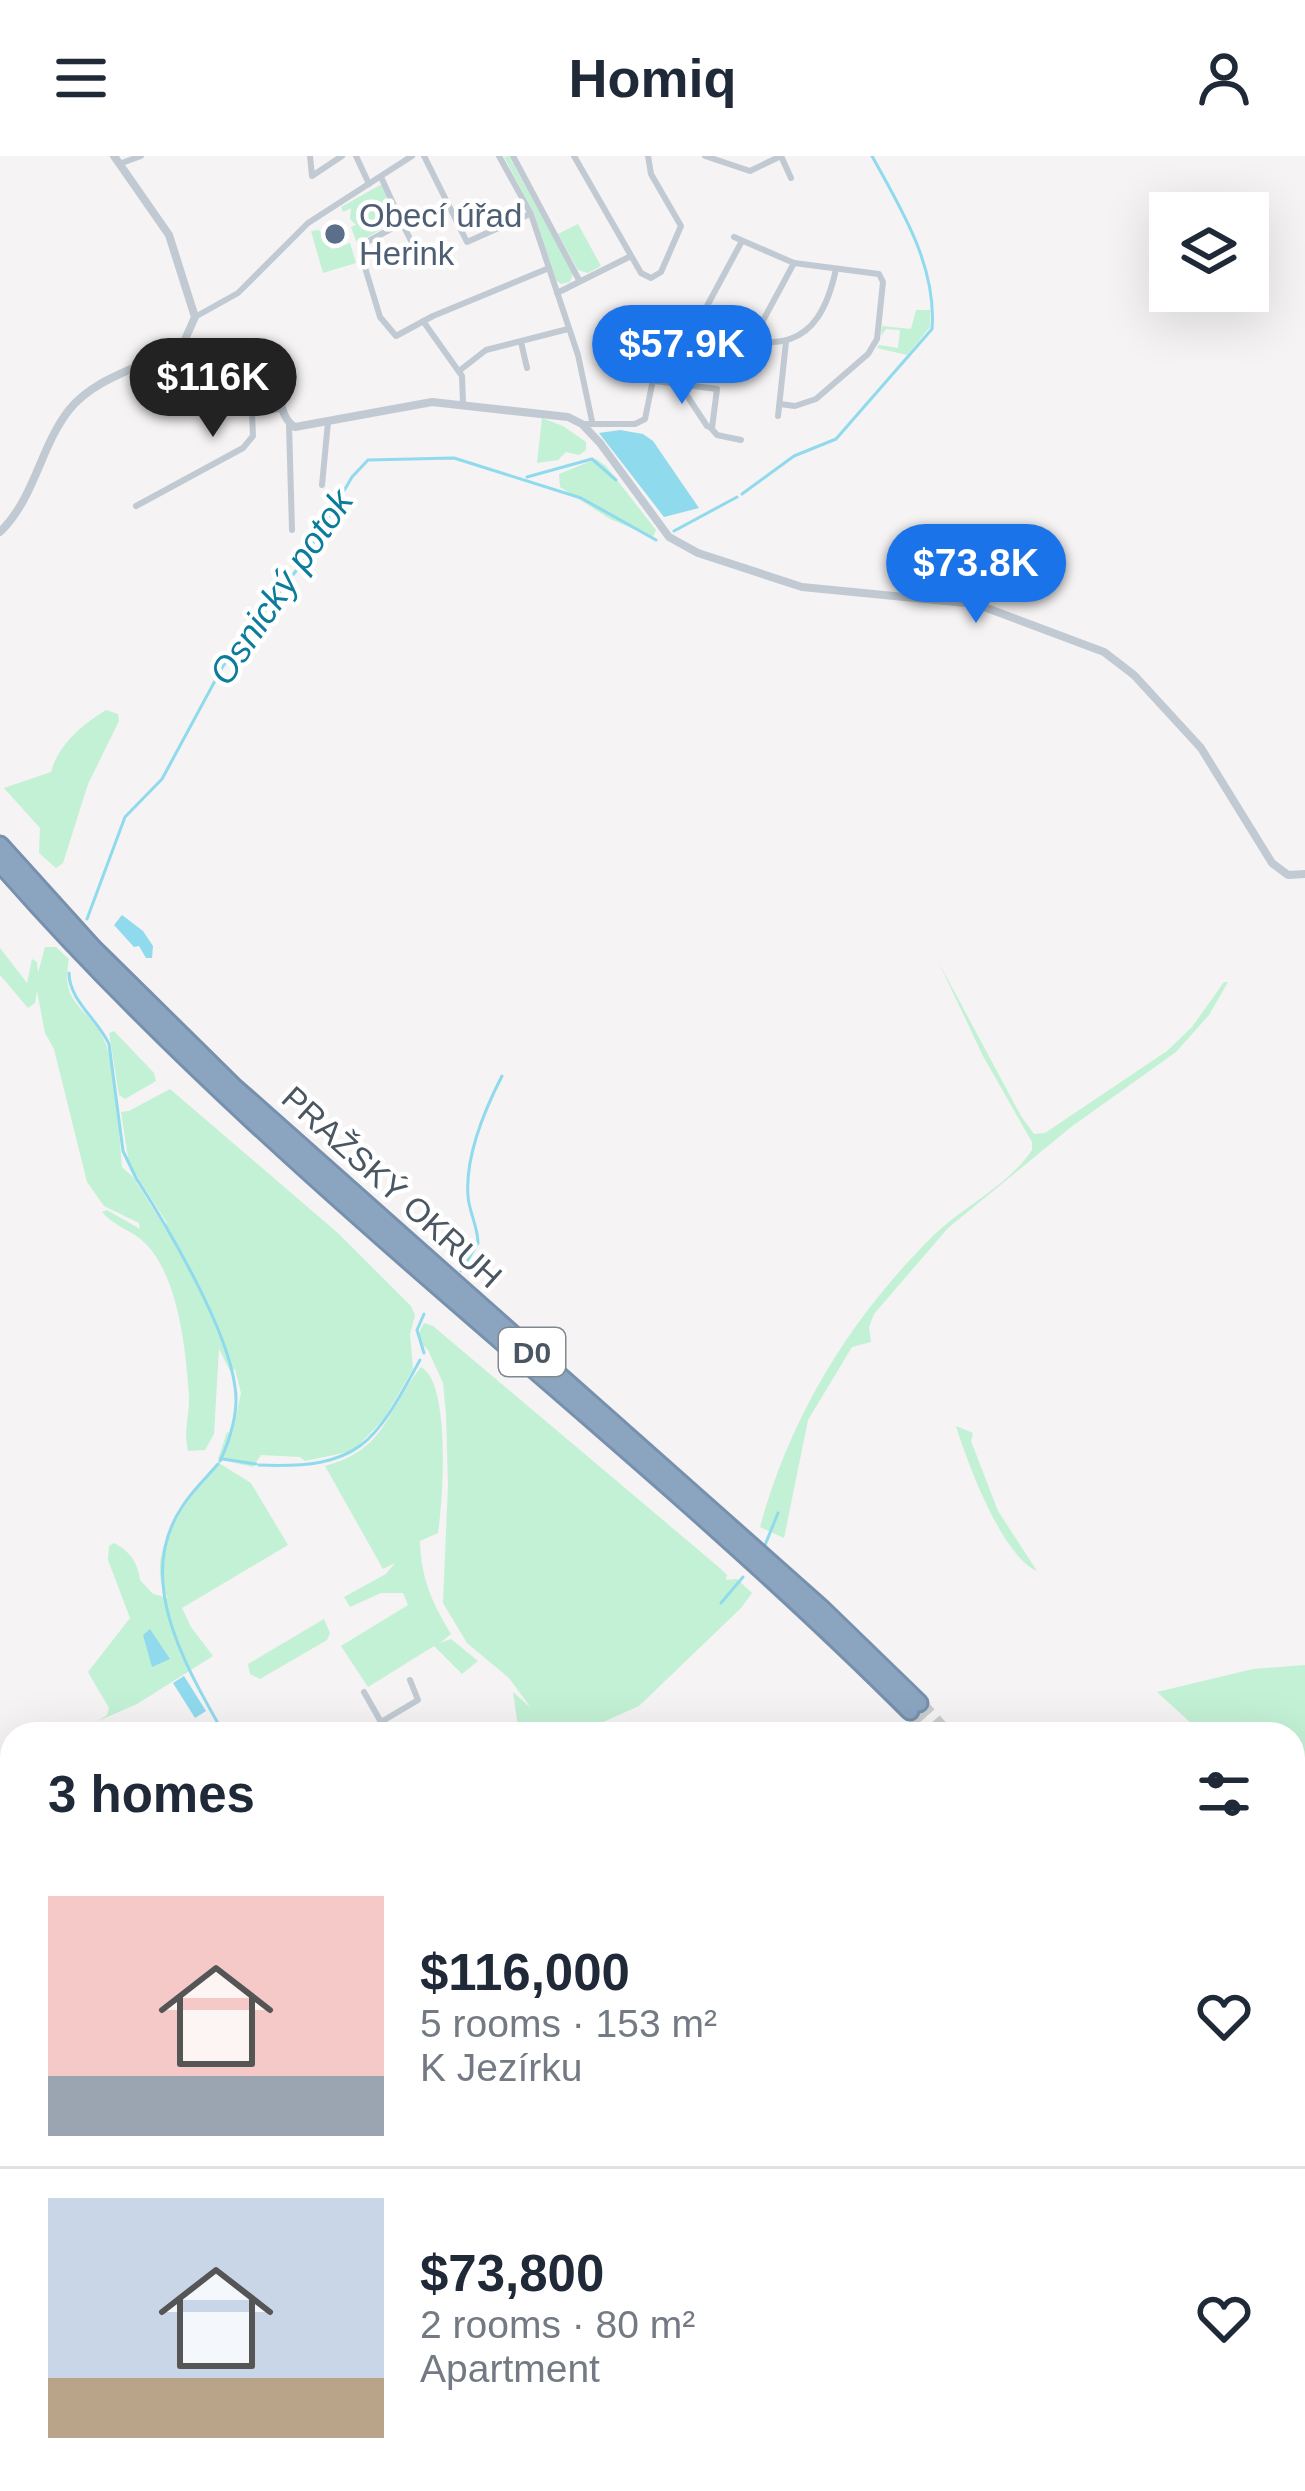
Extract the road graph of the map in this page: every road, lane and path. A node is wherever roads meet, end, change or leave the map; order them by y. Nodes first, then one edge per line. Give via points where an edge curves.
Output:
1 (141, 156) edge
2 (310, 156) edge
3 (342, 156) edge
4 (356, 156) edge
5 (412, 156) edge
6 (424, 156) edge
7 (499, 156) edge
8 (513, 156) edge
9 (574, 156) edge
10 (705, 156) edge
11 (781, 156) edge
12 (653, 158) edge
13 (116, 160) edge
14 (381, 176) junction
15 (791, 178) dead end
16 (369, 184) junction
17 (531, 214) junction
18 (402, 223) junction
19 (630, 256) junction
20 (423, 263) dead end
21 (794, 263) junction
22 (549, 268) junction
23 (836, 269) junction
24 (579, 280) junction
25 (557, 293) junction
26 (194, 317) junction
27 (423, 321) junction
28 (568, 329) junction
29 (694, 331) junction
30 (629, 334) dead end
31 (753, 339) junction
32 (661, 340) junction
33 (521, 342) junction
34 (786, 342) junction
35 (183, 344) junction
36 (527, 368) dead end
37 (459, 371) junction
38 (654, 381) junction
39 (680, 386) junction
40 (463, 404) junction
41 (780, 404) junction
42 (282, 409) junction
43 (778, 416) dead end
44 (328, 422) junction
45 (587, 423) junction
46 (289, 424) junction
47 (711, 428) junction
48 (741, 440) dead end
49 (322, 485) dead end
50 (136, 506) dead end
51 (292, 530) dead end
52 (0, 532) edge
53 (0, 845) edge
54 (0, 862) edge
55 (1305, 874) edge
56 (41, 901) junction
57 (410, 1679) dead end
58 (364, 1692) dead end
59 (914, 1707) tunnel mouth
60 (381, 1722) joint

1 - 13 street
2 - 3 street via 312,176
4 - 16 street
5 - 14 street
6 - 17 street via 467,242
7 - 17 street
8 - 24 street
9 - 19 street
10 - 11 street via 750,171
11 - 15 street
12 - 19 street via 651,173 681,224 656,277 642,275
13 - 26 street via 169,235
14 - 16 street
14 - 18 street
16 - 26 street via 308,223 238,292
17 - 22 street
18 - 20 street
18 - 27 street via 360,247 380,317 398,337
19 - 24 street
21 - 23 street
21 - 29 street via 738,239
21 - 31 street
22 - 25 street
22 - 27 street
23 - 34 street via 822,315
23 - 41 street via 878,274 883,282 877,339 816,399
24 - 25 street
25 - 28 street
26 - 35 street
27 - 37 street
28 - 33 street
28 - 45 street via 590,399
29 - 31 street
29 - 32 street via 676,328
30 - 32 street
31 - 34 street
32 - 38 street
33 - 36 street
33 - 37 street via 486,350
34 - 41 street
35 - 42 street via 200,357 264,372
35 - 52 street via 75,404
37 - 40 street
38 - 39 street
38 - 45 street via 641,422
39 - 47 street
39 - 47 street via 717,389
40 - 44 street via 416,404
40 - 45 street
41 - 43 street
42 - 46 street
42 - 50 street via 252,412 253,436 243,448
44 - 46 street
44 - 49 street
45 - 55 street via 669,537 698,553 802,587 976,604 1104,652 1201,748 1271,862 1288,875
46 - 51 street
47 - 48 street
53 - 56 highway, PRAŽSKÝ OKRUH / D0
54 - 56 highway, PRAŽSKÝ OKRUH / D0
56 - 59 highway, PRAŽSKÝ OKRUH / D0 via 233,1086 820,1607
57 - 60 street via 418,1700
58 - 60 street

